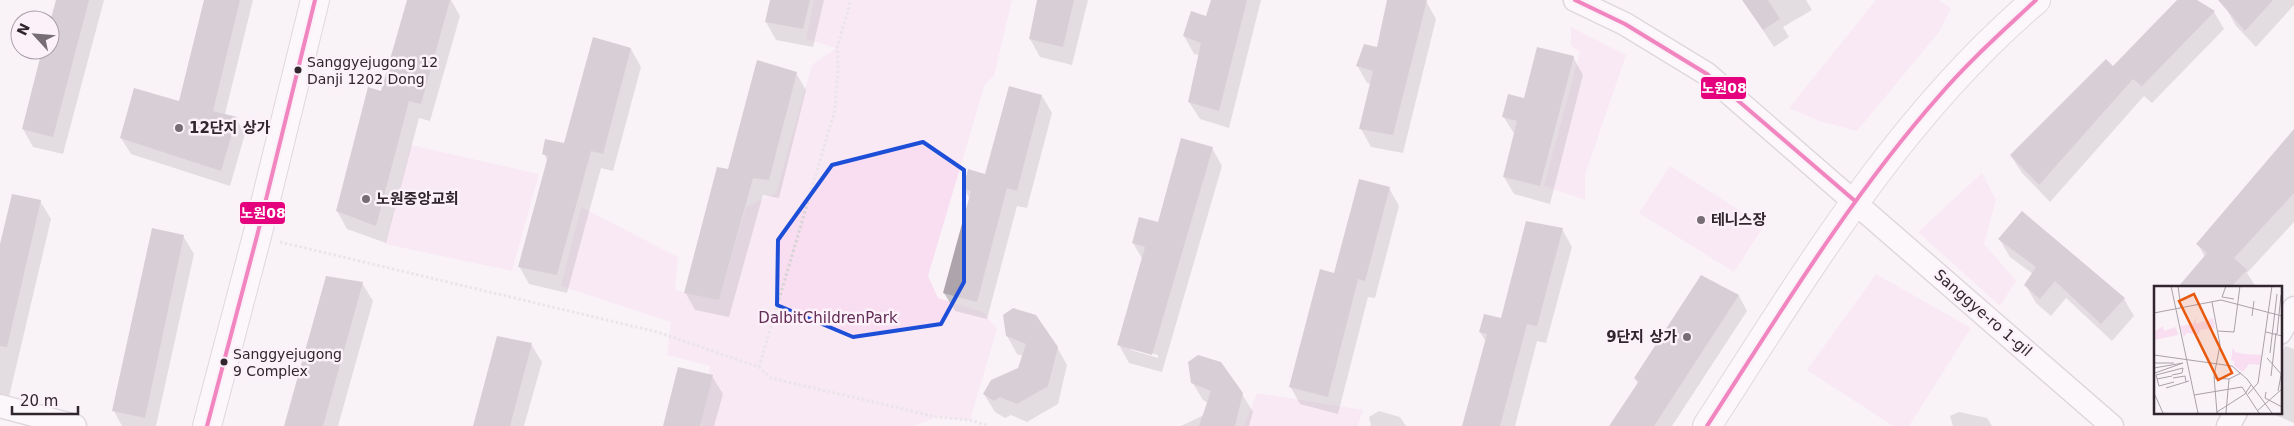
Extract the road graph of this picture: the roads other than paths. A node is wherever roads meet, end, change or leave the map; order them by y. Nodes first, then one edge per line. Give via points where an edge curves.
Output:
1 (315, 0) edge
2 (1575, 0) edge
3 (2036, 0) edge
4 (1855, 201) junction
5 (2294, 308) edge
6 (2282, 329) edge
7 (0, 406) edge
8 (2235, 414) edge
9 (75, 426) edge
10 (206, 426) edge
11 (1708, 426) edge
12 (2112, 426) edge
13 (2228, 426) edge

1 - 10 main road
2 - 4 street, Sanggye-ro 1-gil via 1624,24 1707,74
3 - 4 main road via 1997,33 1954,78
4 - 11 main road
4 - 12 street, Sanggye-ro 1-gil
5 - 6 street
7 - 9 street
8 - 13 street

